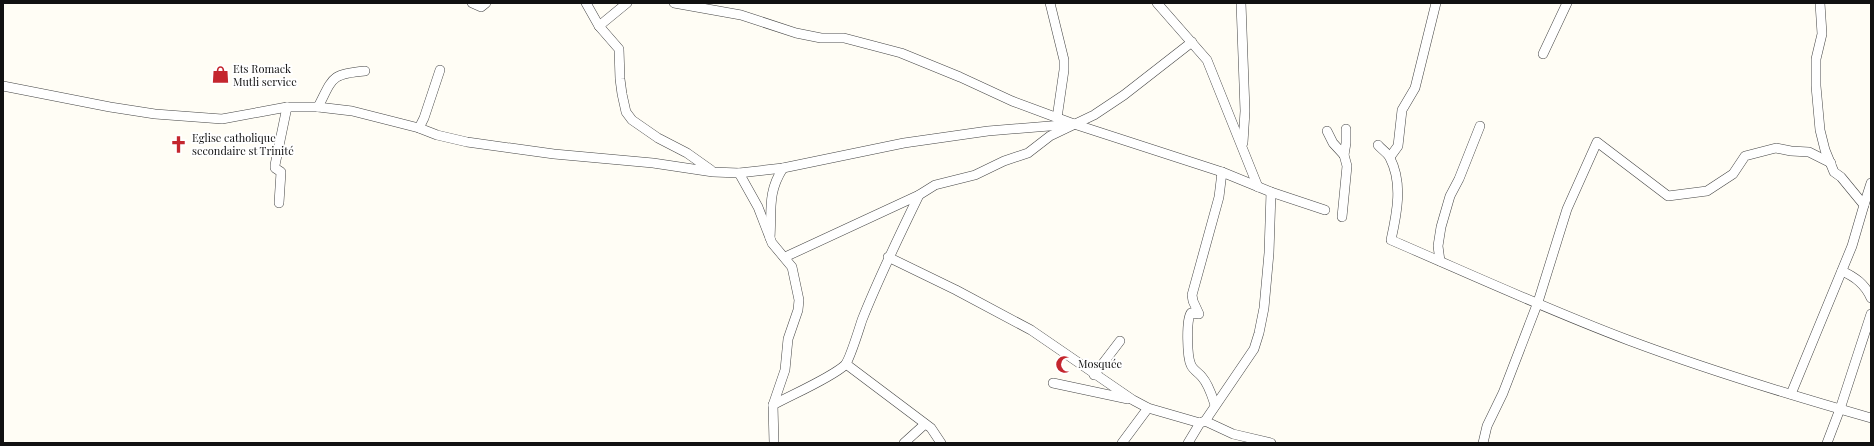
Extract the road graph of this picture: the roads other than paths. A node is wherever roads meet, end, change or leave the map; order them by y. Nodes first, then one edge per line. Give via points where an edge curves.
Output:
1 (472, 3) edge
2 (486, 3) edge
3 (586, 3) edge
4 (627, 3) edge
5 (674, 3) edge
6 (1050, 3) edge
7 (1157, 3) edge
8 (1241, 3) edge
9 (1436, 3) edge
10 (1567, 3) edge
11 (1820, 3) edge
12 (599, 26) junction
13 (1192, 42) junction
14 (1543, 54) dead end
15 (440, 70) dead end
16 (366, 72) dead end
17 (3, 86) edge
18 (287, 107) junction
19 (318, 108) junction
20 (1058, 118) junction
21 (1074, 124) junction
22 (1480, 126) dead end
23 (418, 128) junction
24 (1346, 129) dead end
25 (1327, 132) dead end
26 (1378, 145) dead end
27 (1243, 146) junction
28 (1344, 155) junction
29 (1390, 157) junction
30 (1831, 163) junction
31 (783, 168) junction
32 (713, 172) junction
33 (1222, 172) junction
34 (739, 173) junction
35 (1871, 183) edge
36 (1258, 187) junction
37 (1271, 192) junction
38 (919, 195) junction
39 (279, 203) dead end
40 (1864, 205) junction
41 (1325, 210) dead end
42 (1342, 217) dead end
43 (770, 238) junction
44 (785, 257) junction
45 (888, 257) junction
46 (1440, 261) junction
47 (1842, 271) junction
48 (1871, 298) edge
49 (1538, 302) junction
50 (1871, 314) edge
51 (1120, 341) dead end
52 (846, 364) junction
53 (1094, 375) junction
54 (1053, 384) dead end
55 (1791, 394) junction
56 (1133, 400) junction
57 (773, 405) junction
58 (1215, 405) junction
59 (1148, 408) junction
60 (1840, 409) junction
61 (1871, 418) edge
62 (1203, 422) junction
63 (925, 424) junction
64 (1233, 434) junction
65 (774, 443) edge
66 (904, 443) edge
67 (941, 443) edge
68 (1122, 443) edge
69 (1188, 443) edge
70 (1248, 443) edge
71 (1271, 443) edge
72 (1483, 443) edge
73 (1827, 443) edge

1 - 2 street via 481,8
3 - 12 street
4 - 12 street
5 - 20 street via 741,15 796,33 821,38 844,38 901,53
6 - 20 street via 1064,60
7 - 13 street
8 - 27 street via 1245,111
9 - 29 street via 1415,88 1402,110 1398,146
10 - 14 street
11 - 30 street via 1822,34 1816,60 1816,86 1820,130
12 - 32 street via 618,49 622,94 626,112 632,120
13 - 21 street via 1124,95 1094,115
13 - 27 street via 1207,60
15 - 23 street via 424,118
16 - 19 street via 336,77 330,83
17 - 18 street via 155,114 222,119
18 - 19 street
18 - 39 street via 274,165 282,177
19 - 23 street via 352,111
20 - 21 street
21 - 31 street via 988,131 904,143
21 - 33 street
21 - 38 street via 1050,136 1028,153 975,175 935,185
22 - 46 street via 1460,179 1450,196 1438,246
23 - 32 street via 467,142
24 - 28 street
25 - 28 street
26 - 29 street
27 - 36 street
28 - 42 street via 1347,166
29 - 46 street via 1398,182 1397,210 1391,240
30 - 40 street via 1834,172
30 - 49 street via 1809,152 1776,148 1744,156 1733,174 1707,191 1668,196 1597,142 1567,209
31 - 34 street
31 - 43 street via 775,181 771,197
32 - 34 street
33 - 36 street
33 - 58 street via 1219,197 1192,295 1199,314 1191,314 1187,322 1191,366 1207,383
34 - 43 street via 758,207
35 - 40 street
36 - 37 street
37 - 41 street
37 - 58 street via 1269,253 1259,333 1254,349
38 - 44 street
38 - 45 street
40 - 47 street
43 - 44 street
44 - 57 street via 792,267 799,300 788,339 785,370
45 - 52 street
45 - 53 street via 1031,330
46 - 49 street
47 - 48 street via 1858,280
47 - 55 street
49 - 55 street via 1629,340
49 - 72 street via 1504,393 1486,426
50 - 60 street
51 - 53 street
52 - 57 street
52 - 63 street
53 - 56 street
54 - 56 street
55 - 60 street
56 - 59 street
57 - 65 street
58 - 62 street
59 - 62 street
59 - 68 street
60 - 61 street
60 - 73 street
62 - 64 street
62 - 69 street
63 - 66 street
63 - 67 street via 934,431
64 - 70 street via 1249,438
64 - 71 street

